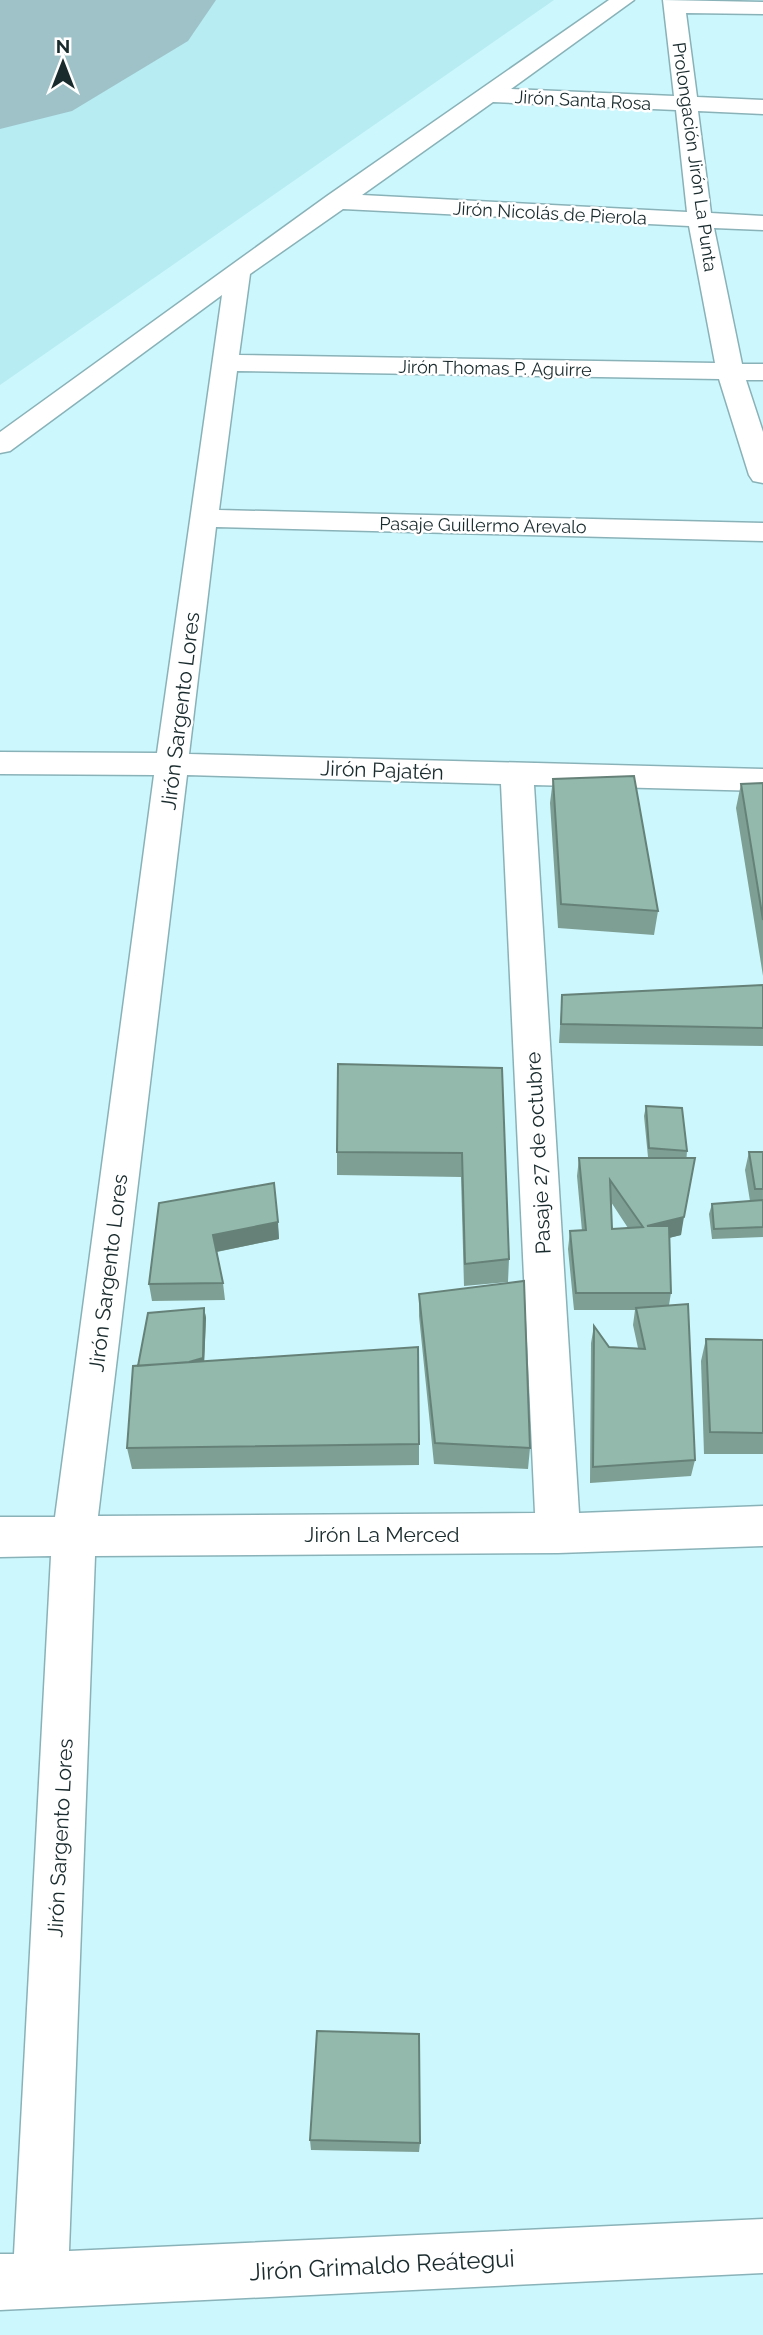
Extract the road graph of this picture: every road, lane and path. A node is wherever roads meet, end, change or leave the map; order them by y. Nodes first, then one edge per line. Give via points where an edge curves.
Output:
1 (623, 0) edge
2 (675, 3) edge
3 (763, 8) edge
4 (488, 95) junction
5 (688, 105) junction
6 (763, 107) edge
7 (336, 201) junction
8 (700, 221) junction
9 (763, 223) edge
10 (238, 271) junction
11 (226, 363) junction
12 (730, 372) junction
13 (763, 372) edge
14 (0, 445) edge
15 (763, 475) edge
16 (203, 518) junction
17 (763, 533) edge
18 (0, 764) edge
19 (174, 764) junction
20 (517, 774) junction
21 (763, 779) edge
22 (763, 1526) edge
23 (558, 1533) junction
24 (74, 1536) junction
25 (0, 1537) edge
26 (763, 2246) edge
27 (20, 2282) edge

1 - 4 street
2 - 3 street
2 - 5 street, Prolongación Jirón La Punta
4 - 5 street, Jirón Santa Rosa
4 - 7 street
5 - 6 street, Jirón Santa Rosa
5 - 8 street, Prolongación Jirón La Punta
7 - 8 street, Jirón Nicolás de Pierola
7 - 10 street
8 - 9 street, Jirón Nicolás de Pierola
8 - 12 street, Prolongación Jirón La Punta
10 - 11 street, Jirón Sargento Lores
10 - 14 street
11 - 12 street, Jirón Thomas P. Aguirre
11 - 16 street, Jirón Sargento Lores
12 - 13 street, Jirón Thomas P. Aguirre
12 - 15 street, Prolongación Jirón La Punta
16 - 17 street, Pasaje Guillermo Arevalo
16 - 19 street, Jirón Sargento Lores
18 - 19 street, Jirón Pajatén
19 - 20 street, Jirón Pajatén
19 - 24 street, Jirón Sargento Lores
20 - 21 street, Jirón Pajatén
20 - 23 street, Pasaje 27 de octubre
22 - 23 street, Jirón La Merced
23 - 24 street, Jirón La Merced
24 - 25 street, Jirón La Merced
24 - 27 street, Jirón Sargento Lores
26 - 27 street, Jirón Grimaldo Reátegui

